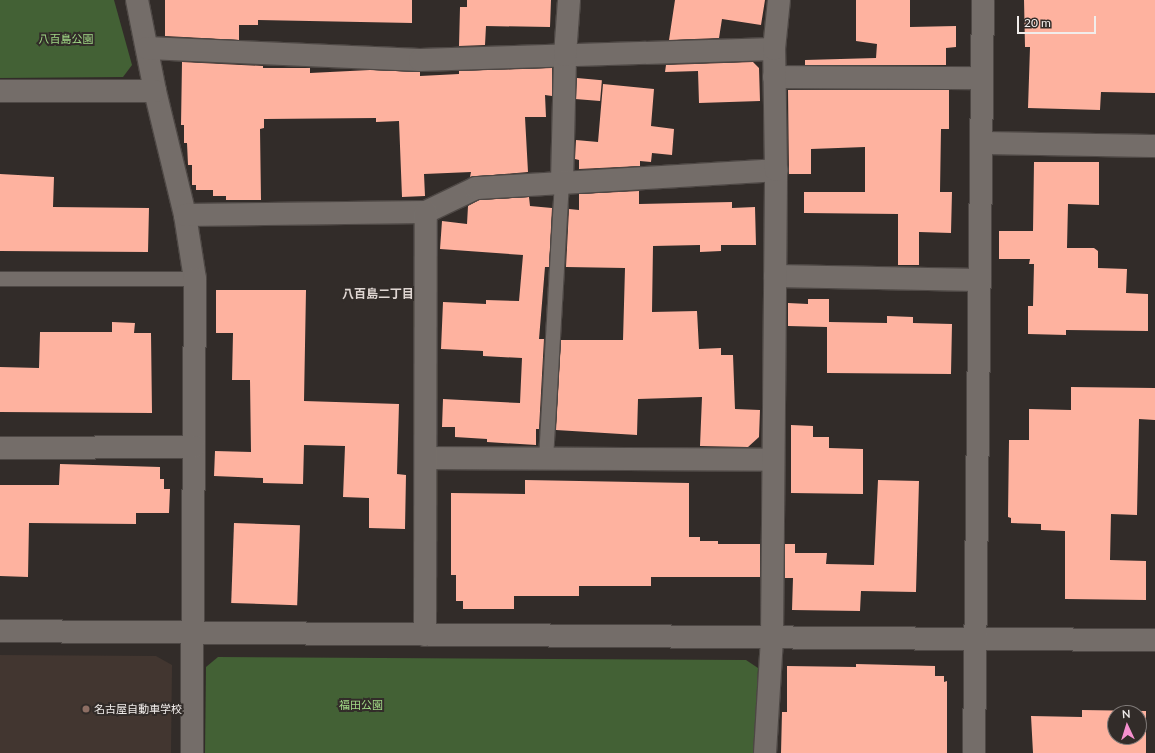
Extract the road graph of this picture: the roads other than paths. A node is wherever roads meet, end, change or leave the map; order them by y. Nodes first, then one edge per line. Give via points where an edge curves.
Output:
1 (137, 0) edge
2 (569, 0) edge
3 (779, 0) edge
4 (983, 0) edge
5 (147, 48) junction
6 (774, 49) junction
7 (565, 55) junction
8 (774, 77) junction
9 (982, 78) junction
10 (0, 91) edge
11 (155, 91) junction
12 (982, 143) junction
13 (1155, 146) edge
14 (776, 170) junction
15 (562, 182) junction
16 (426, 212) junction
17 (184, 215) junction
18 (775, 276) junction
19 (0, 279) edge
20 (195, 279) junction
21 (980, 280) junction
22 (194, 446) junction
23 (0, 448) edge
24 (426, 458) junction
25 (546, 459) junction
26 (773, 460) junction
27 (0, 631) edge
28 (193, 632) junction
29 (424, 635) junction
30 (772, 637) junction
31 (976, 639) junction
32 (1155, 640) edge
33 (192, 753) edge
34 (765, 753) edge
35 (974, 753) edge

1 - 5 street
2 - 7 street
3 - 6 street
4 - 9 street
5 - 7 street via 420,60
5 - 11 street
6 - 7 street
6 - 8 street
7 - 15 street
8 - 9 street
8 - 14 street
9 - 12 street
10 - 11 street
11 - 17 street
12 - 13 street
12 - 21 street
14 - 15 street
14 - 18 street
15 - 16 street via 476,188
15 - 25 lane
16 - 17 street
16 - 24 street
17 - 20 street
18 - 21 street
18 - 26 street
19 - 20 lane
20 - 22 street
21 - 31 street
22 - 23 street
22 - 28 street
24 - 25 street
24 - 29 street
25 - 26 street
26 - 30 street
27 - 28 street
28 - 29 street
28 - 33 street
29 - 30 street
30 - 31 street
30 - 34 street
31 - 32 street
31 - 35 street

